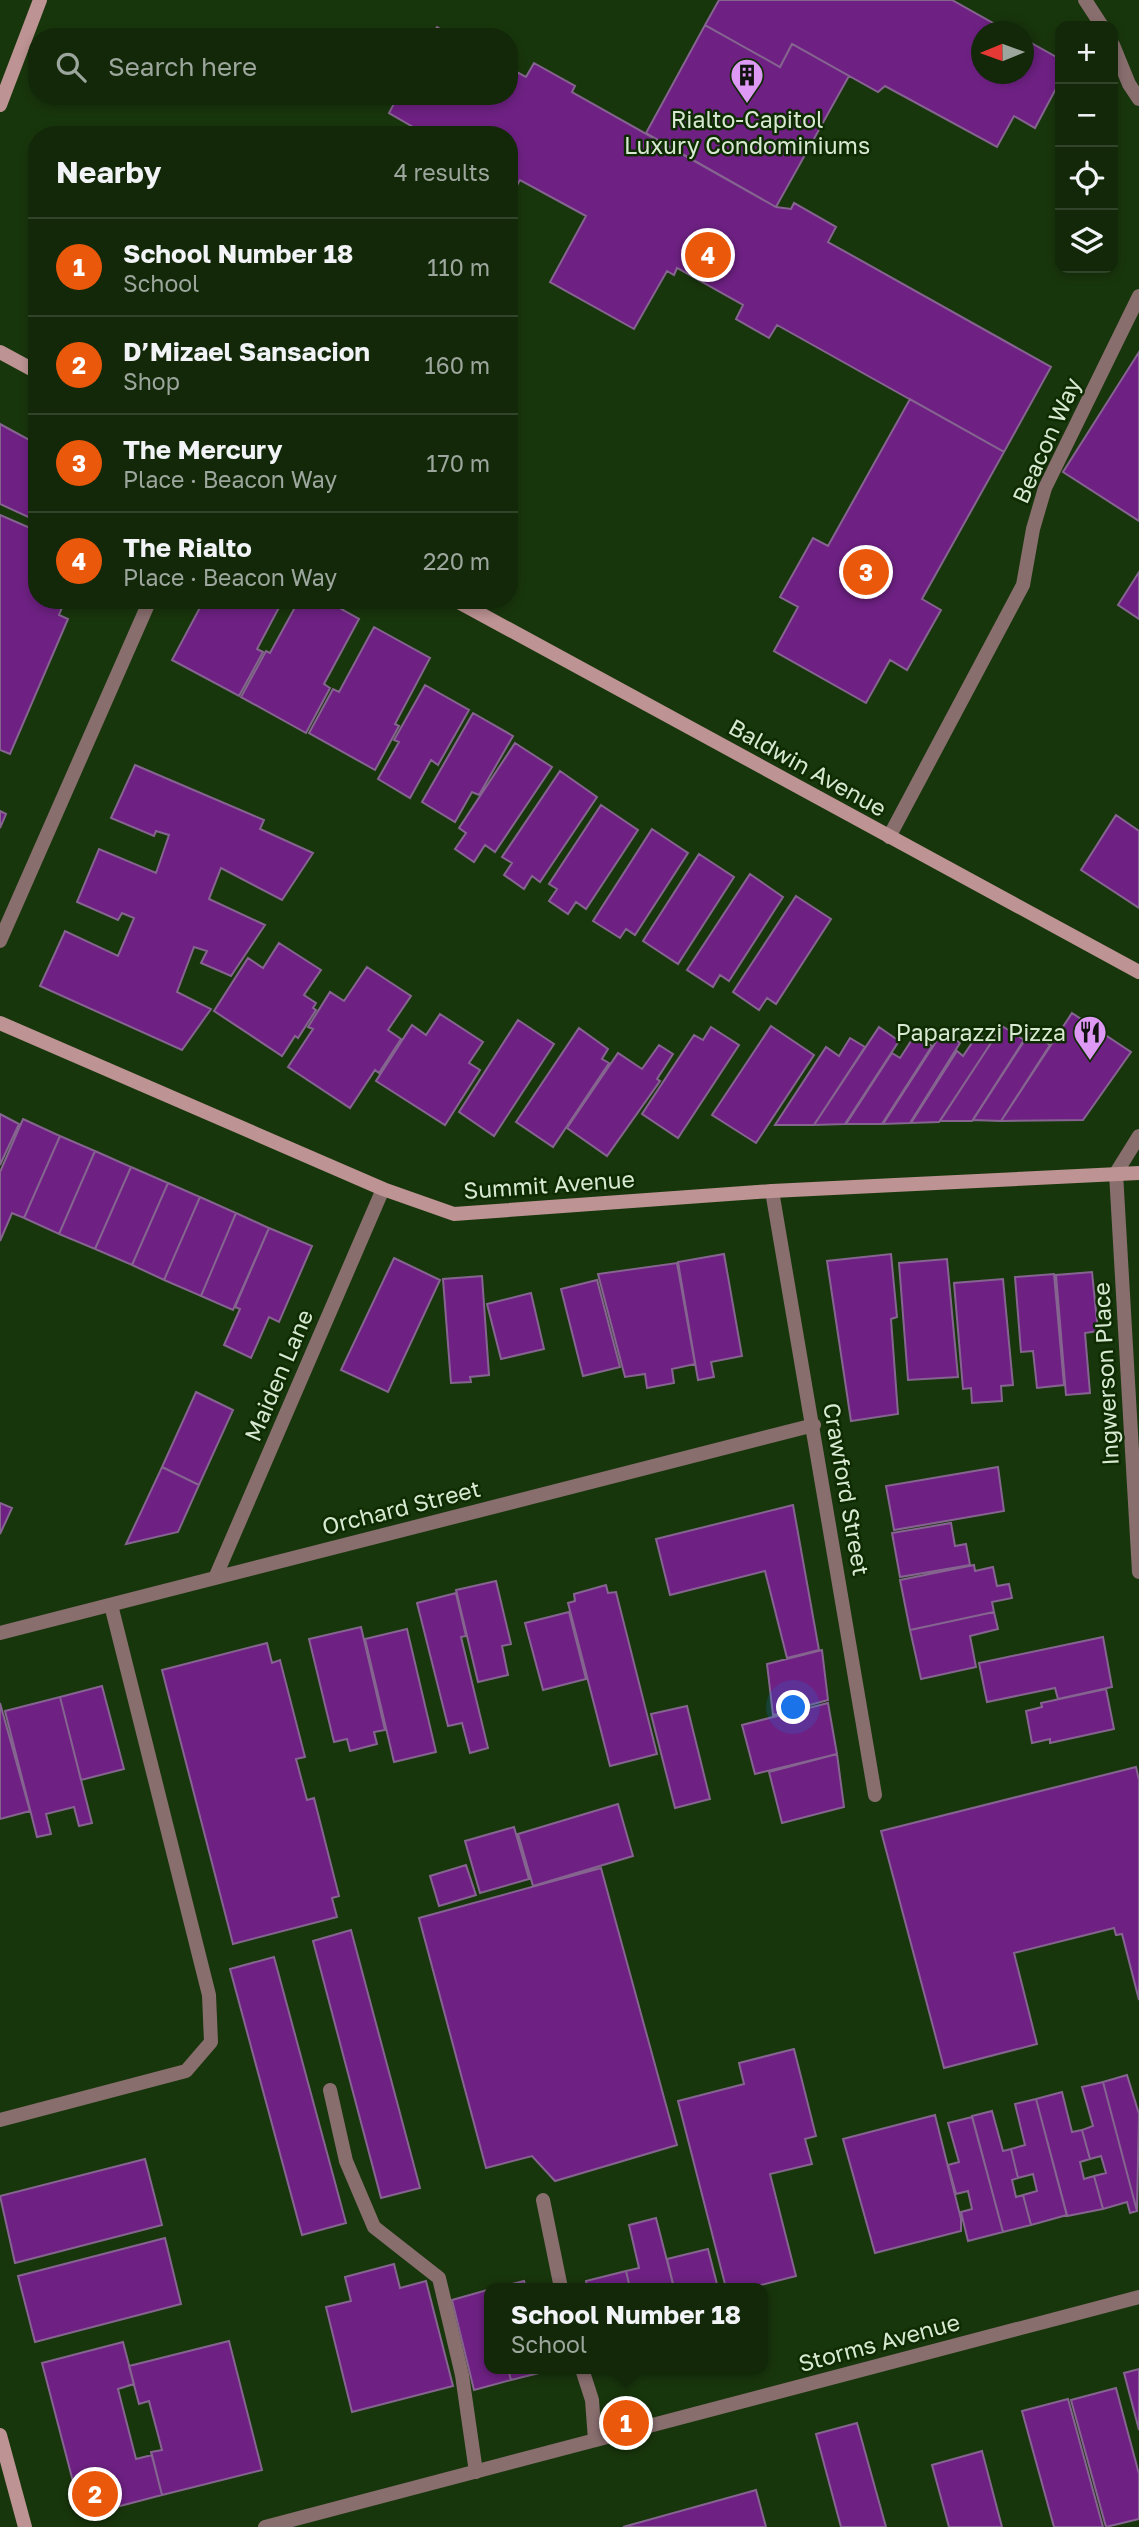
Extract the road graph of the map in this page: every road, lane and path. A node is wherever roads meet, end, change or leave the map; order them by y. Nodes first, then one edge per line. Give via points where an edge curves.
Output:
1 (40, 0) edge
2 (1085, 0) edge
3 (1099, 21) edge
4 (29, 28) edge
5 (28, 32) edge
6 (1118, 57) edge
7 (1139, 99) edge
8 (0, 105) edge
9 (1139, 296) edge
10 (0, 352) edge
11 (28, 367) edge
12 (146, 609) edge
13 (471, 609) edge
14 (889, 837) junction
15 (0, 941) edge
16 (1139, 972) edge
17 (0, 1023) edge
18 (1139, 1136) edge
19 (1139, 1173) edge
20 (1115, 1174) junction
21 (383, 1189) junction
22 (772, 1191) junction
23 (814, 1425) junction
24 (1139, 1572) edge
25 (215, 1578) junction
26 (111, 1605) junction
27 (0, 1633) edge
28 (875, 1795) dead end
29 (330, 2090) dead end
30 (0, 2120) edge
31 (543, 2200) dead end
32 (560, 2283) edge
33 (1139, 2297) edge
34 (584, 2374) edge
35 (0, 2435) edge
36 (595, 2440) junction
37 (476, 2472) junction
38 (25, 2527) edge
39 (265, 2527) edge

1 - 4 main road
2 - 3 street
5 - 8 main road
6 - 7 street
9 - 14 street, Beacon Way via 1045,488 1023,585
10 - 11 main road
12 - 15 street
13 - 14 main road, Baldwin Avenue
14 - 16 main road, Baldwin Avenue
17 - 21 main road, Summit Avenue
18 - 20 street
19 - 20 main road, Summit Avenue
20 - 22 main road, Summit Avenue
20 - 24 street, Ingwerson Place
21 - 22 main road, Summit Avenue via 454,1214
21 - 25 street, Maiden Lane
22 - 23 street, Crawford Street
23 - 25 street, Orchard Street
23 - 28 street, Crawford Street
25 - 26 street, Orchard Street
26 - 27 street, Orchard Street
26 - 30 street via 209,1995 211,2042 186,2071
29 - 37 street via 346,2161 374,2227 439,2278 462,2375
31 - 32 street
33 - 36 street, Storms Avenue
34 - 36 street via 592,2400
35 - 38 main road
36 - 37 street, Storms Avenue
37 - 39 street, Storms Avenue

